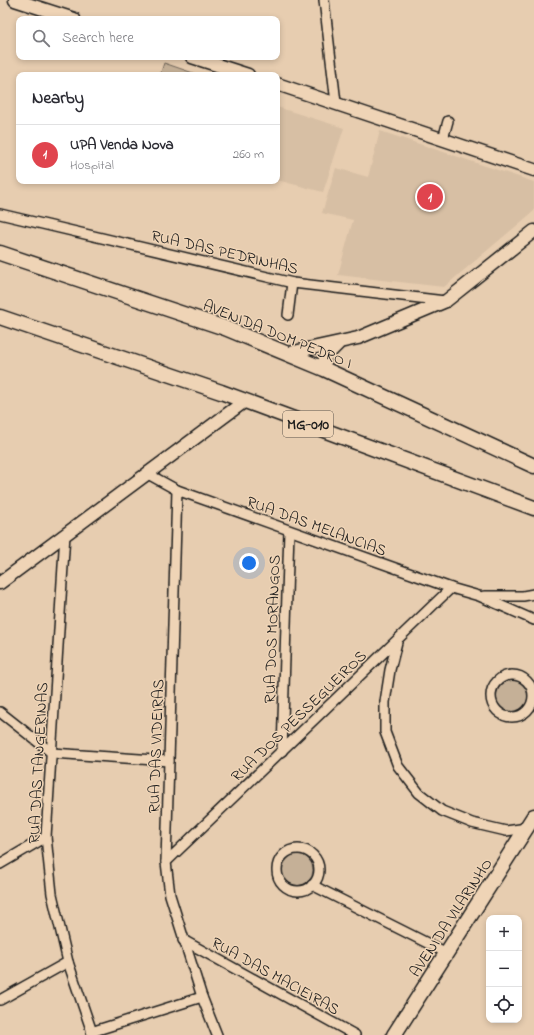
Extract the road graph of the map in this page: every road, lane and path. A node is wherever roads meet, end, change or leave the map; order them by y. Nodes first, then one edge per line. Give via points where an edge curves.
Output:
1 (15, 0) edge
2 (324, 0) edge
3 (65, 16) edge
4 (201, 60) edge
5 (239, 72) edge
6 (280, 85) edge
7 (336, 103) junction
8 (448, 121) dead end
9 (443, 139) junction
10 (534, 170) edge
11 (0, 214) edge
12 (534, 231) edge
13 (0, 253) edge
14 (292, 283) junction
15 (446, 301) junction
16 (288, 315) dead end
17 (0, 317) edge
18 (339, 343) junction
19 (289, 354) junction
20 (324, 369) junction
21 (226, 394) junction
22 (245, 401) junction
23 (231, 412) junction
24 (534, 466) edge
25 (148, 474) junction
26 (177, 490) junction
27 (534, 508) edge
28 (289, 531) junction
29 (65, 534) junction
30 (0, 583) edge
31 (450, 588) junction
32 (534, 594) edge
33 (479, 596) junction
34 (534, 620) edge
35 (398, 640) junction
36 (532, 685) edge
37 (0, 712) edge
38 (282, 751) junction
39 (52, 753) junction
40 (169, 761) junction
41 (531, 822) edge
42 (506, 832) junction
43 (46, 837) junction
44 (515, 848) junction
45 (166, 862) junction
46 (0, 864) edge
47 (312, 885) junction
48 (183, 940) junction
49 (447, 953) junction
50 (68, 962) junction
51 (202, 997) junction
52 (0, 1000) edge
53 (337, 1031) edge
54 (92, 1033) edge
55 (217, 1035) edge
56 (355, 1035) edge
57 (394, 1035) edge

1 - 3 main road
2 - 7 street
4 - 5 main road
6 - 7 main road
7 - 9 main road
8 - 9 street
9 - 10 main road
11 - 14 street, RUA DAS PEDRINHAS
12 - 15 main road
13 - 19 highway, AVENIDA DOM PEDRO I via 225,328
14 - 15 street, RUA DAS PEDRINHAS
14 - 16 street
15 - 18 main road via 375,332
17 - 21 highway, MG-010
18 - 19 main road
18 - 20 main road via 325,357
19 - 20 highway, AVENIDA DOM PEDRO I
20 - 24 highway, AVENIDA DOM PEDRO I
21 - 22 highway, MG-010
21 - 23 main road via 231,402
22 - 23 main road
22 - 27 highway, MG-010
23 - 25 main road
25 - 26 street, RUA DAS MELANCIAS
25 - 29 main road
26 - 28 street, RUA DAS MELANCIAS
26 - 40 street, RUA DAS VIDEIRAS
28 - 31 street, RUA DAS MELANCIAS
28 - 38 street, RUA DOS MORANGOS
29 - 30 main road
29 - 39 street, RUA DAS TANGERINAS
31 - 33 street, RUA DAS MELANCIAS
31 - 35 street, RUA DOS PESSEGUEIROS
32 - 33 street, RUA DAS MELANCIAS
33 - 34 street, RUA DAS MELANCIAS
35 - 38 street, RUA DOS PESSEGUEIROS
35 - 42 street via 385,702 385,732 398,766 419,793 442,811 472,823
36 - 36 street via 511,674 505,676 495,682 492,688 493,705 496,710 507,716 513,717 524,713 531,704
37 - 39 street
38 - 45 street, RUA DOS PESSEGUEIROS
39 - 40 street
39 - 43 street, RUA DAS TANGERINAS
40 - 45 street, RUA DAS VIDEIRAS
41 - 42 street
41 - 44 highway, AVENIDA VILARINHO
42 - 44 street
43 - 46 street
43 - 50 street, RUA DAS TANGERINAS via 52,894
44 - 49 highway, AVENIDA VILARINHO
45 - 48 street, RUA DAS VIDEIRAS via 170,895
47 - 47 street via 318,870 311,854 297,849 284,854 277,866 277,874 285,887 299,891
47 - 49 street
48 - 51 street, RUA DAS VIDEIRAS
48 - 53 street, RUA DAS MACIEIRAS
49 - 57 highway, AVENIDA VILARINHO
50 - 52 street
50 - 54 street, RUA DAS TANGERINAS
51 - 54 street
51 - 55 street, RUA DAS VIDEIRAS
53 - 56 street, RUA DAS MACIEIRAS

